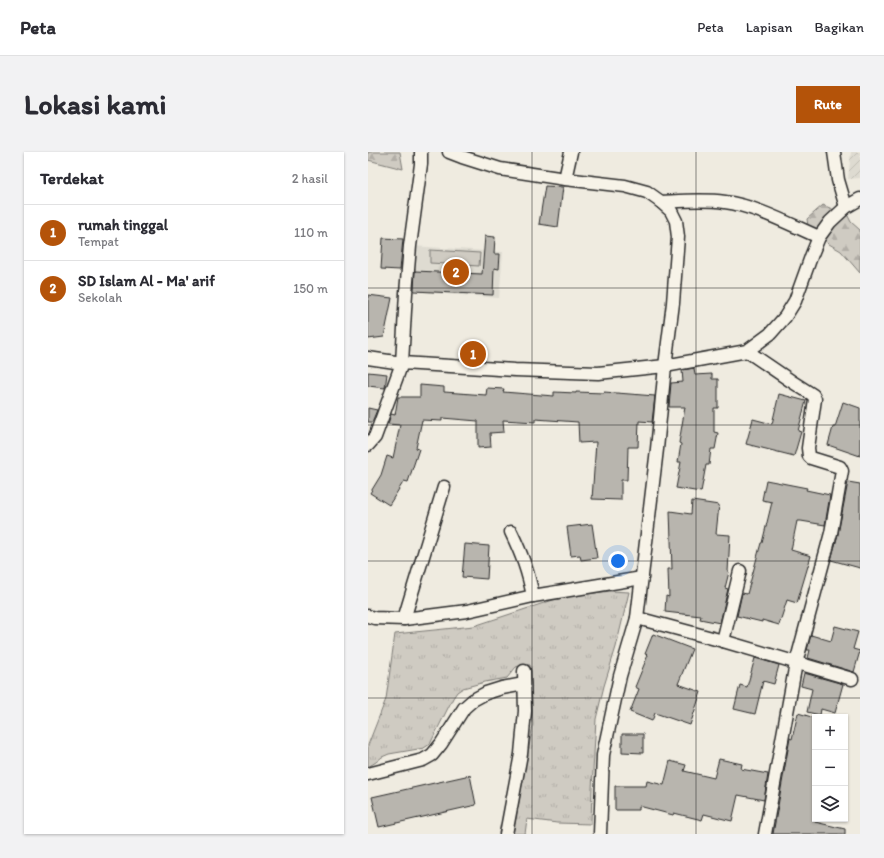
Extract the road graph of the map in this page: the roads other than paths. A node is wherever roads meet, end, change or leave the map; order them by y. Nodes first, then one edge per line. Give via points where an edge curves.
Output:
1 (421, 152) edge
2 (449, 152) edge
3 (571, 152) edge
4 (834, 152) edge
5 (565, 179) junction
6 (860, 199) edge
7 (661, 202) junction
8 (846, 206) junction
9 (820, 237) junction
10 (747, 351) junction
11 (368, 358) edge
12 (402, 363) junction
13 (665, 366) junction
14 (368, 445) edge
15 (444, 487) dead end
16 (511, 532) dead end
17 (740, 571) dead end
18 (642, 578) junction
19 (533, 596) junction
20 (368, 616) edge
21 (637, 618) junction
22 (404, 619) junction
23 (723, 641) junction
24 (796, 663) junction
25 (524, 671) dead end
26 (852, 679) dead end
27 (524, 684) junction
28 (368, 774) edge
29 (506, 834) edge
30 (600, 834) edge
31 (604, 834) edge
32 (765, 834) edge

1 - 12 street via 409,254
2 - 5 street via 500,169
3 - 5 street
4 - 8 street via 838,180
5 - 7 street via 625,186 647,192
6 - 8 street
7 - 9 street via 726,202 755,209
7 - 13 street via 671,211 676,221 678,237
8 - 9 street
9 - 10 street via 795,302 770,334
10 - 13 street
10 - 24 street via 813,395 815,399 809,456 840,467 842,471 830,533
11 - 12 street
12 - 13 street via 598,373
12 - 14 street via 375,437
13 - 18 street
15 - 22 street
16 - 19 street via 528,572
17 - 23 street
18 - 19 street
18 - 21 street
19 - 22 street via 467,611
20 - 22 street
21 - 23 street
21 - 30 street via 620,676 603,755
23 - 24 street
24 - 26 street
24 - 32 street
25 - 27 street
27 - 28 street via 486,693 473,700 464,708 432,755 423,760
27 - 29 street via 525,711 521,754
30 - 31 street

